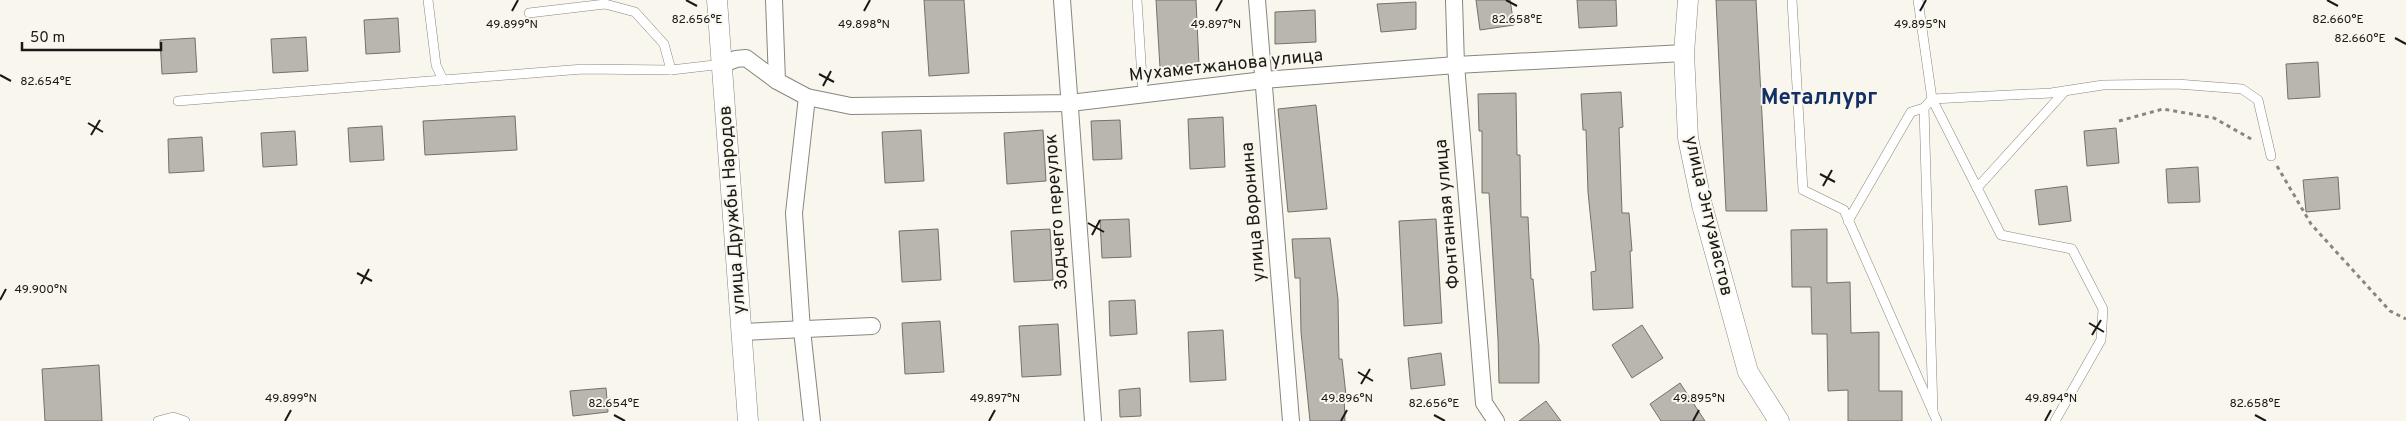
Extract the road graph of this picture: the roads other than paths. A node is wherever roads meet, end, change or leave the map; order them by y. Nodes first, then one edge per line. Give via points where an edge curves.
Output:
1 (428, 0) edge
2 (717, 0) edge
3 (774, 0) edge
4 (1062, 0) edge
5 (1137, 0) edge
6 (1257, 0) edge
7 (1454, 0) edge
8 (1688, 0) edge
9 (1792, 0) edge
10 (1918, 0) edge
11 (528, 13) dead end
12 (1684, 53) junction
13 (723, 64) junction
14 (1456, 65) junction
15 (671, 70) junction
16 (443, 80) junction
17 (1264, 80) junction
18 (778, 81) junction
19 (2065, 91) junction
20 (1143, 94) junction
21 (807, 97) junction
22 (1932, 99) junction
23 (178, 101) dead end
24 (1070, 103) junction
25 (1924, 108) junction
26 (2271, 156) road end
27 (1977, 188) junction
28 (1848, 221) junction
29 (872, 326) dead end
30 (802, 330) junction
31 (742, 332) junction
32 (1933, 412) junction
33 (158, 421) edge
34 (185, 421) edge
35 (748, 421) edge
36 (812, 421) edge
37 (1093, 421) edge
38 (1291, 421) edge
39 (1496, 421) edge
40 (1779, 421) edge
41 (1937, 421) edge
42 (2055, 421) edge

1 - 16 lane via 436,64
2 - 13 street, улица Дружбы Народов
3 - 18 street
4 - 24 street, Зодчего переулок
5 - 20 lane
6 - 17 street, улица Воронина
7 - 14 street, Фонтанная улица
8 - 12 street, улица Энтузиастов
9 - 28 lane via 1803,190 1844,210
10 - 22 lane
11 - 15 lane via 605,4 635,12 664,44
12 - 14 street, Мухаметжанова улица
12 - 40 street, улица Энтузиастов via 1688,138 1702,205 1748,372
13 - 15 lane
13 - 18 street, Мухаметжанова улица via 736,58 746,58
13 - 31 street, улица Дружбы Народов
14 - 17 street, Мухаметжанова улица
14 - 39 street, Фонтанная улица via 1484,403
15 - 16 lane via 583,69
16 - 23 lane
17 - 20 street, Мухаметжанова улица
17 - 38 street, улица Воронина
18 - 21 street, Мухаметжанова улица
19 - 22 lane
19 - 26 lane via 2103,86 2177,84 2242,89 2258,100
19 - 27 lane
20 - 24 street, Мухаметжанова улица
21 - 24 street, Мухаметжанова улица via 851,106
21 - 30 street via 794,214
22 - 25 lane
22 - 27 lane
24 - 37 street, Зодчего переулок
25 - 28 lane via 1911,112
25 - 32 lane
27 - 42 lane via 2001,235 2072,249 2103,309 2101,340
28 - 32 lane
29 - 30 street
30 - 31 street
30 - 36 street
31 - 35 street, улица Дружбы Народов
32 - 41 lane
33 - 34 lane via 173,417

